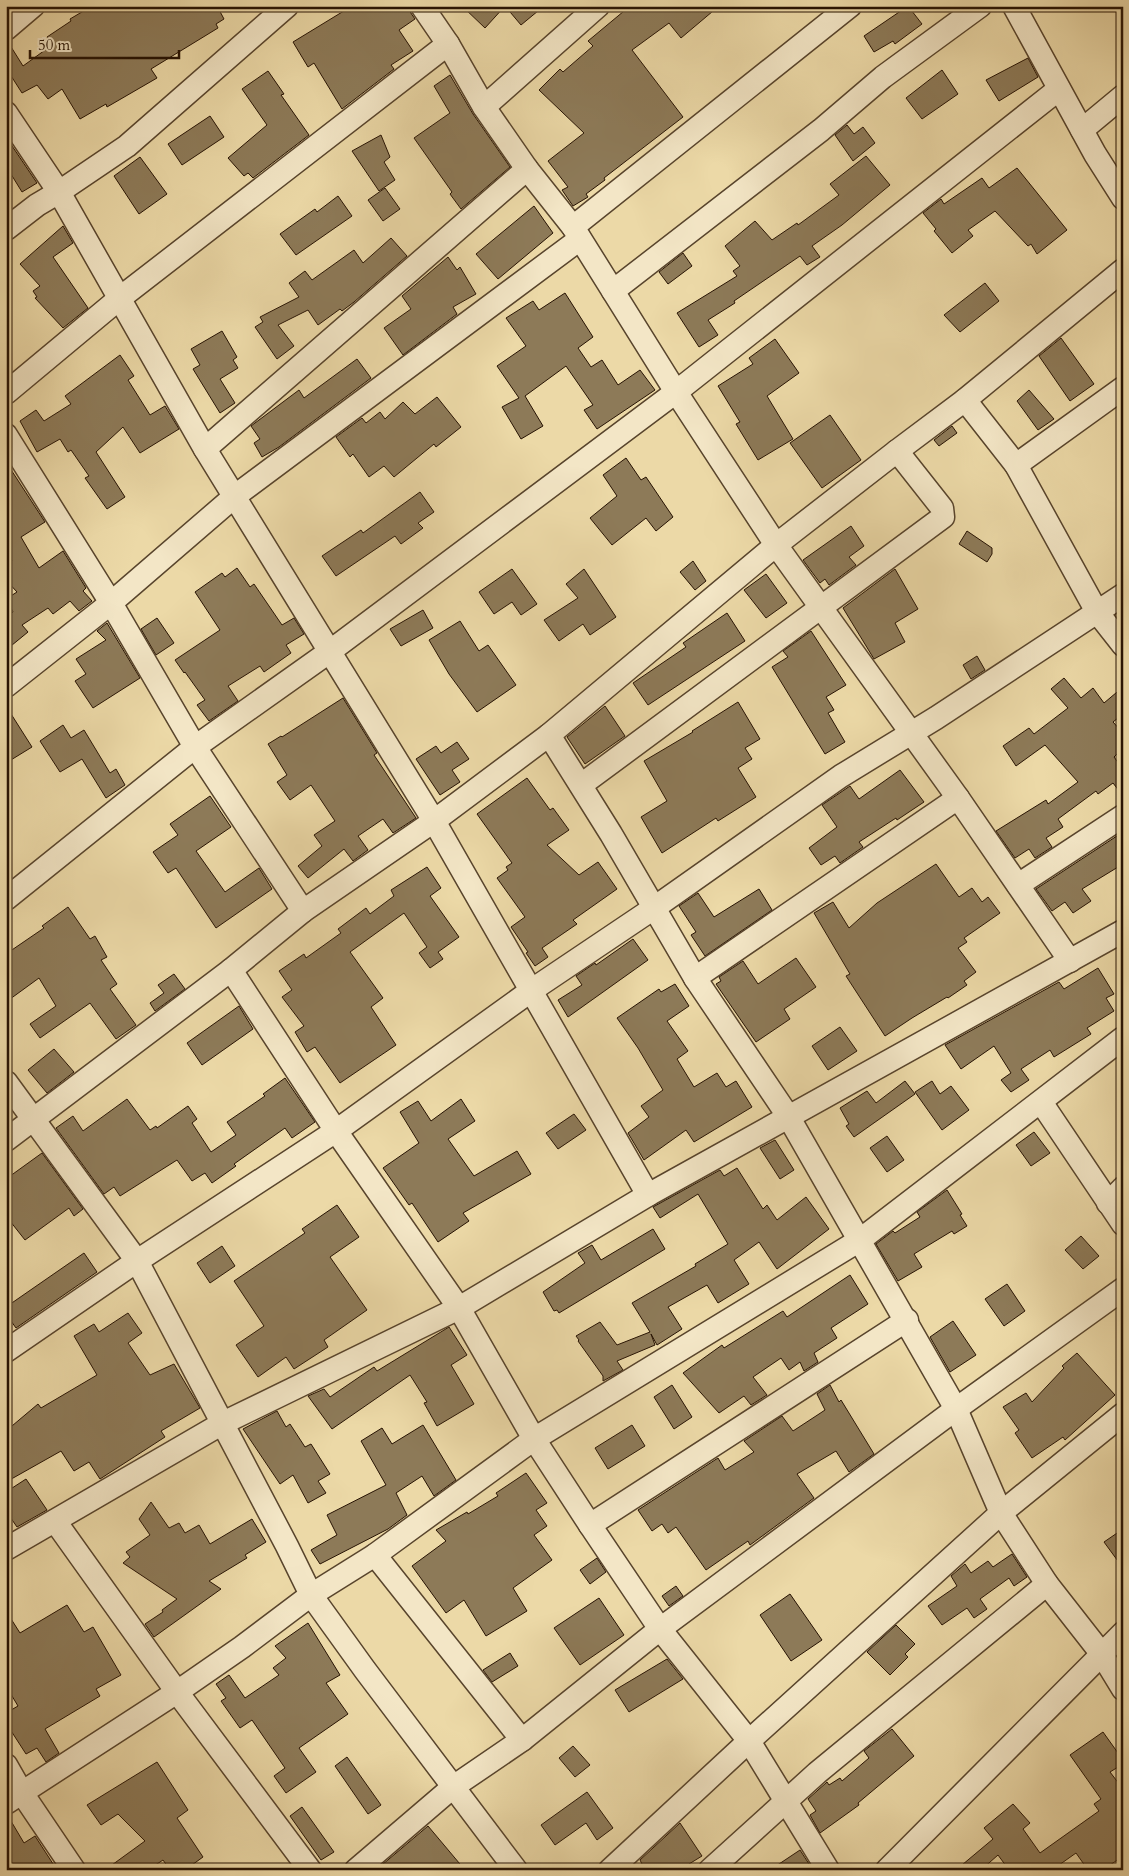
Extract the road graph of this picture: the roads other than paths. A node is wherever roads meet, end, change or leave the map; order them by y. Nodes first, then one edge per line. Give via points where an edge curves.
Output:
1 (33, 6) edge
2 (288, 6) edge
3 (422, 6) edge
4 (598, 6) edge
5 (850, 6) edge
6 (980, 6) edge
7 (1014, 6) edge
8 (6, 30) edge
9 (448, 44) junction
10 (1059, 89) junction
11 (1123, 96) edge
12 (484, 108) junction
13 (6, 113) edge
14 (1082, 130) junction
15 (527, 169) junction
16 (59, 192) junction
17 (1123, 198) edge
18 (6, 229) edge
19 (577, 233) junction
20 (1123, 270) edge
21 (613, 291) junction
22 (120, 298) junction
23 (1123, 388) edge
24 (676, 392) junction
25 (6, 393) edge
26 (965, 400) junction
27 (6, 435) edge
28 (205, 449) junction
29 (897, 450) junction
30 (1016, 465) junction
31 (235, 496) junction
32 (776, 546) junction
33 (1123, 595) edge
34 (111, 603) junction
35 (822, 606) junction
36 (1097, 612) junction
37 (1123, 645) edge
38 (329, 652) junction
39 (6, 686) edge
40 (910, 733) junction
41 (549, 735) junction
42 (195, 746) junction
43 (581, 786) junction
44 (958, 798) junction
45 (1123, 816) edge
46 (434, 821) junction
47 (1018, 885) junction
48 (6, 899) edge
49 (654, 908) junction
50 (303, 911) junction
51 (1119, 940) edge
52 (1070, 961) junction
53 (231, 970) junction
54 (695, 978) junction
55 (532, 990) junction
56 (1123, 1038) edge
57 (6, 1082) edge
58 (1041, 1102) junction
59 (788, 1116) junction
60 (32, 1119) junction
61 (336, 1131) junction
62 (6, 1140) edge
63 (648, 1195) junction
64 (1115, 1195) edge
65 (1123, 1224) edge
66 (860, 1240) junction
67 (137, 1261) junction
68 (1123, 1289) edge
69 (459, 1308) junction
70 (907, 1320) junction
71 (6, 1351) edge
72 (956, 1409) junction
73 (1123, 1414) edge
74 (223, 1423) junction
75 (534, 1439) junction
76 (1001, 1513) junction
77 (55, 1521) junction
78 (590, 1525) junction
79 (6, 1549) edge
80 (375, 1555) junction
81 (1047, 1584) junction
82 (310, 1595) junction
83 (660, 1629) junction
84 (1123, 1633) edge
85 (1101, 1654) junction
86 (1123, 1689) edge
87 (177, 1692) junction
88 (522, 1740) junction
89 (749, 1741) junction
90 (6, 1764) edge
91 (453, 1787) junction
92 (14, 1798) edge
93 (785, 1800) junction
94 (74, 1870) edge
95 (310, 1870) edge
96 (356, 1870) edge
97 (516, 1870) edge
98 (610, 1870) edge
99 (710, 1870) edge
100 (828, 1870) edge
101 (886, 1870) edge

1 - 8 street
2 - 16 street via 127,146
3 - 9 street
4 - 12 street
5 - 19 street
6 - 21 street via 883,77 799,148
7 - 10 street
9 - 12 street
9 - 22 street
10 - 14 street
10 - 24 street
11 - 14 street
12 - 15 street
13 - 16 street
14 - 17 street
15 - 19 street
15 - 28 street
16 - 18 street
16 - 22 street
19 - 21 street
19 - 31 street
20 - 26 street
21 - 24 street
22 - 25 street
22 - 28 street
23 - 30 street
24 - 32 street
24 - 38 street
26 - 29 street
26 - 30 street
27 - 34 street
28 - 31 street
29 - 32 street
29 - 35 street via 942,508 943,517
30 - 36 street
31 - 34 street
31 - 38 street
32 - 35 street
32 - 41 street
33 - 36 street
34 - 39 street
34 - 42 street
35 - 40 street
35 - 43 street
36 - 37 street
36 - 40 street
38 - 42 street
38 - 46 street
40 - 44 street
40 - 49 street via 842,776
41 - 43 street
41 - 46 street
42 - 48 street
42 - 50 street
43 - 49 street
44 - 47 street
44 - 54 street
45 - 47 street
46 - 50 street
46 - 55 street
47 - 52 street
49 - 54 street
49 - 55 street
50 - 53 street
51 - 52 street
52 - 59 street
53 - 60 street
53 - 61 street
54 - 59 street
55 - 61 street
55 - 63 street
56 - 58 street
57 - 60 street
58 - 64 street
58 - 66 street
59 - 63 street
59 - 66 street
60 - 62 street
60 - 67 street
61 - 67 street
61 - 69 street
63 - 69 street
64 - 65 street
66 - 70 street
66 - 75 street
67 - 71 street
67 - 74 street
68 - 72 street
69 - 74 street
69 - 75 street
70 - 72 street
70 - 78 street
72 - 76 street
72 - 83 street
73 - 76 street
74 - 77 street
74 - 82 street
75 - 78 street
75 - 80 street
76 - 81 street
76 - 89 street
77 - 79 street
77 - 87 street
78 - 83 street
80 - 82 street
80 - 88 street
81 - 85 street
81 - 93 street
82 - 87 street
82 - 91 street
83 - 88 street
83 - 89 street
84 - 85 street
85 - 86 street
85 - 101 street
87 - 92 street
87 - 95 street
88 - 91 street
89 - 93 street
89 - 98 street
90 - 92 street
91 - 96 street
91 - 97 street
92 - 94 street
93 - 99 street
93 - 100 street

